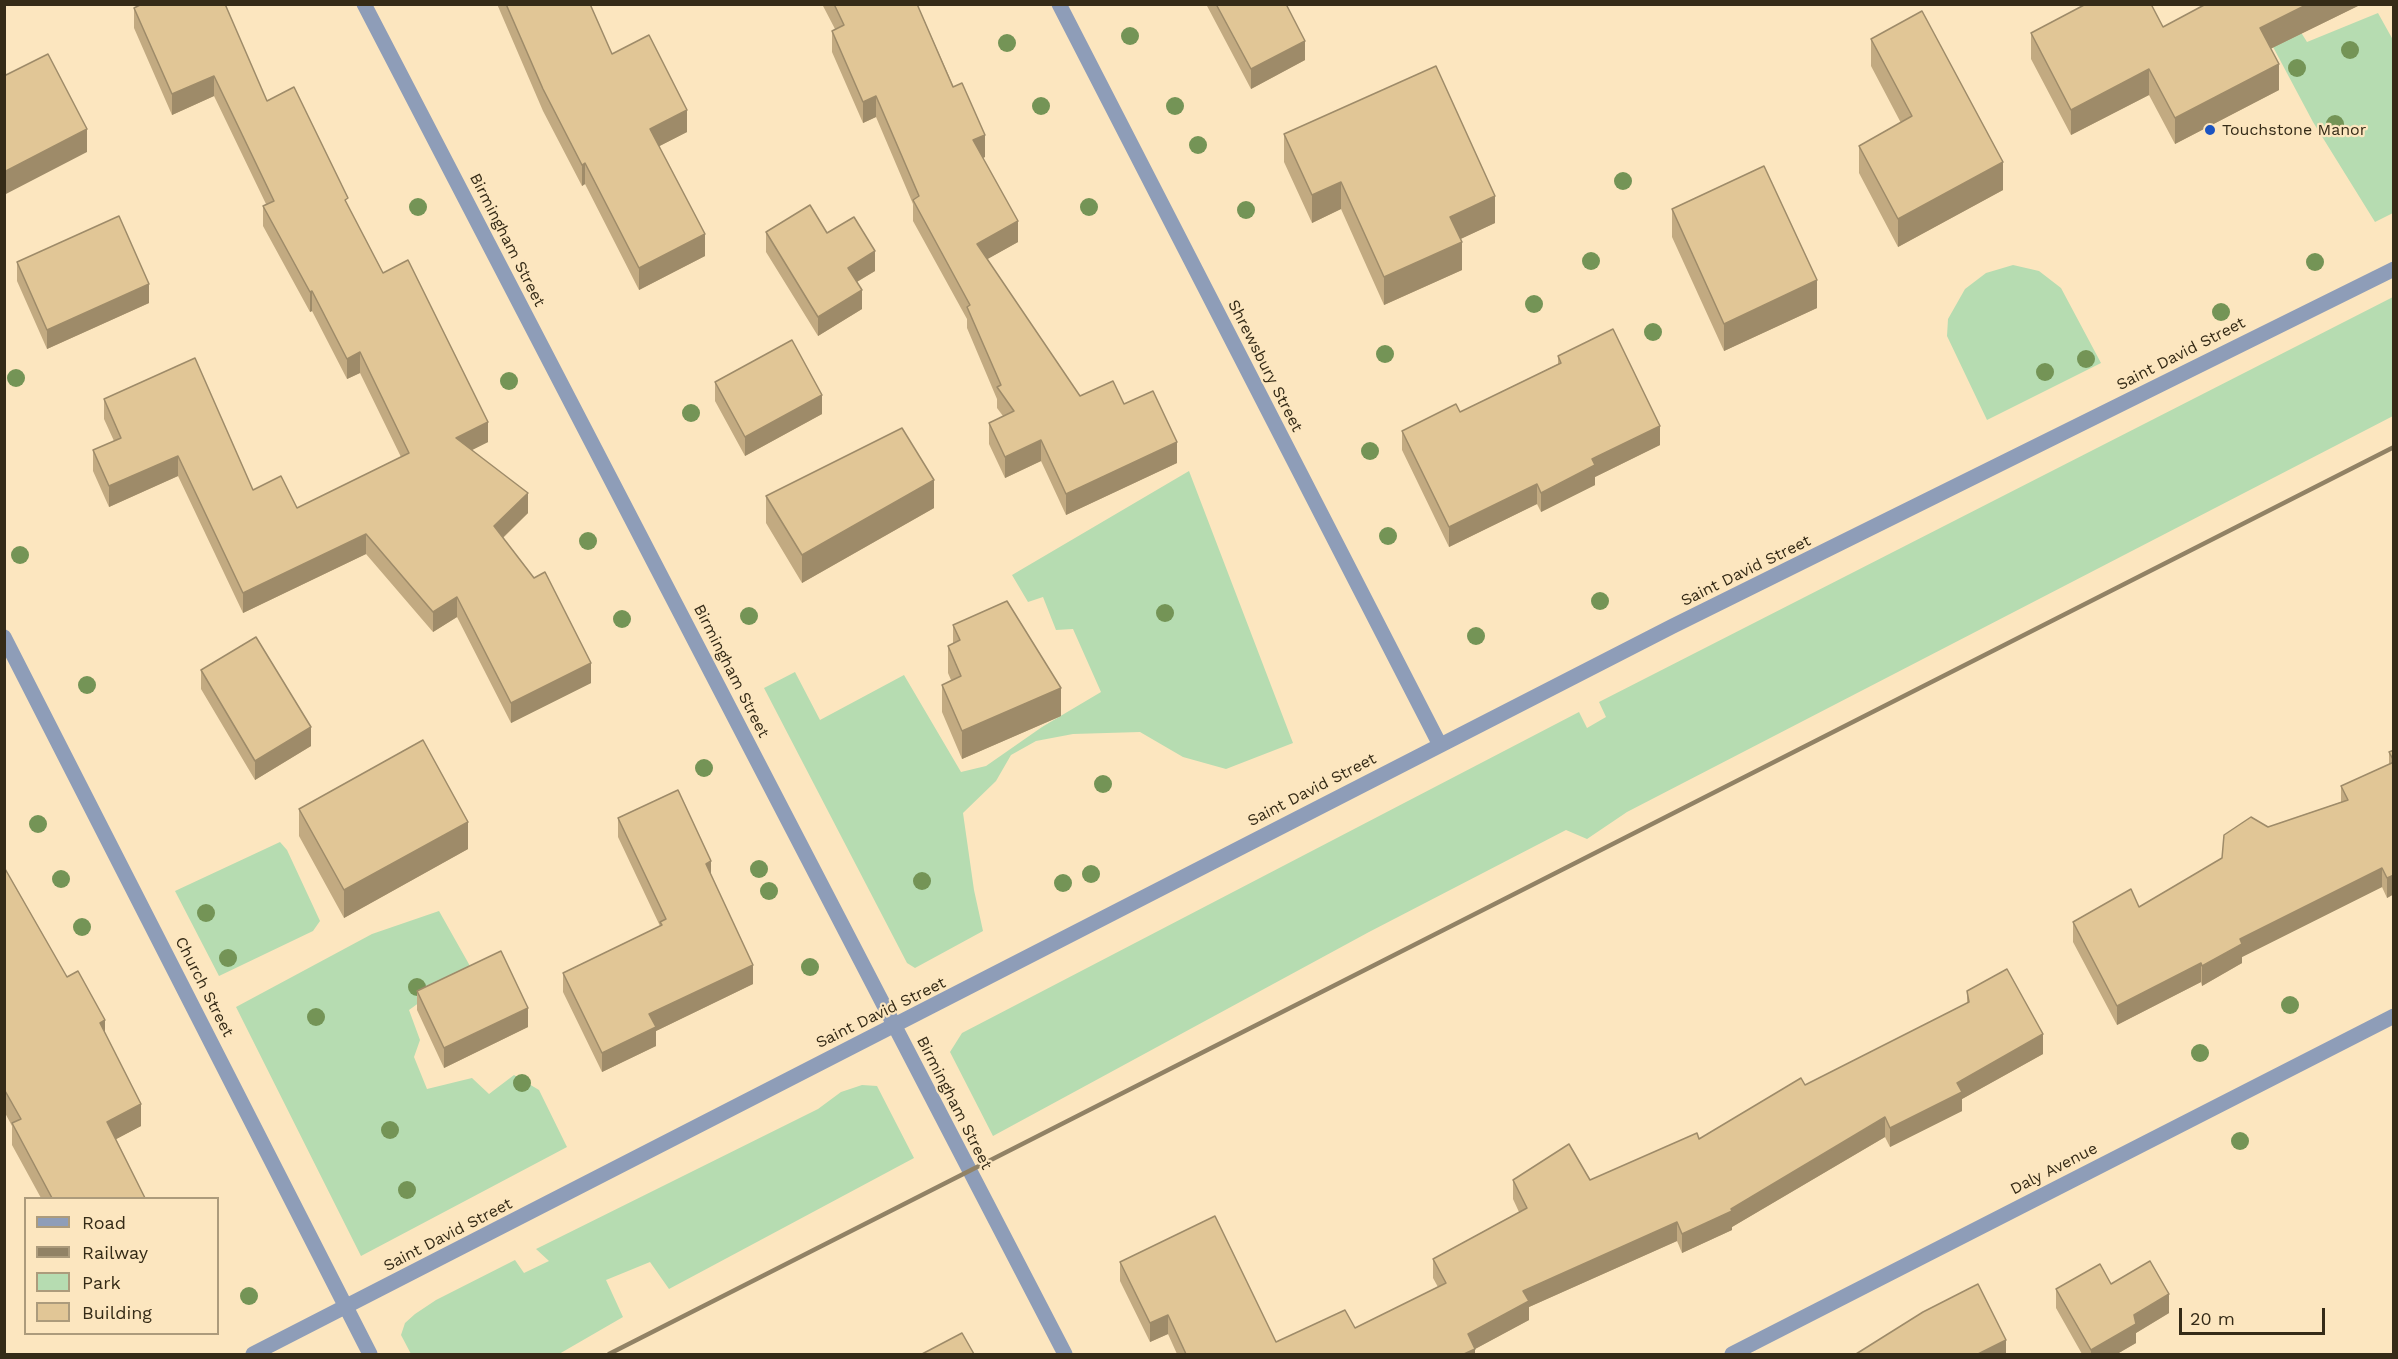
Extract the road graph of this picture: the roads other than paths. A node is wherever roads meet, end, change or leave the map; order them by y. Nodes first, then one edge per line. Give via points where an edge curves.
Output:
1 (364, 4) edge
2 (1059, 4) edge
3 (2394, 268) edge
4 (4, 637) edge
5 (1440, 745) junction
6 (2394, 1016) edge
7 (894, 1025) junction
8 (347, 1306) junction
9 (253, 1354) edge
10 (370, 1354) edge
11 (1065, 1354) edge
12 (1732, 1354) edge

1 - 7 street, Birmingham Street
2 - 5 street, Shrewsbury Street
3 - 5 street, Saint David Street
4 - 8 street, Church Street
5 - 7 street, Saint David Street
6 - 12 street, Daly Avenue
7 - 8 street, Saint David Street
7 - 11 street, Birmingham Street
8 - 9 street, Saint David Street
8 - 10 street, Church Street

